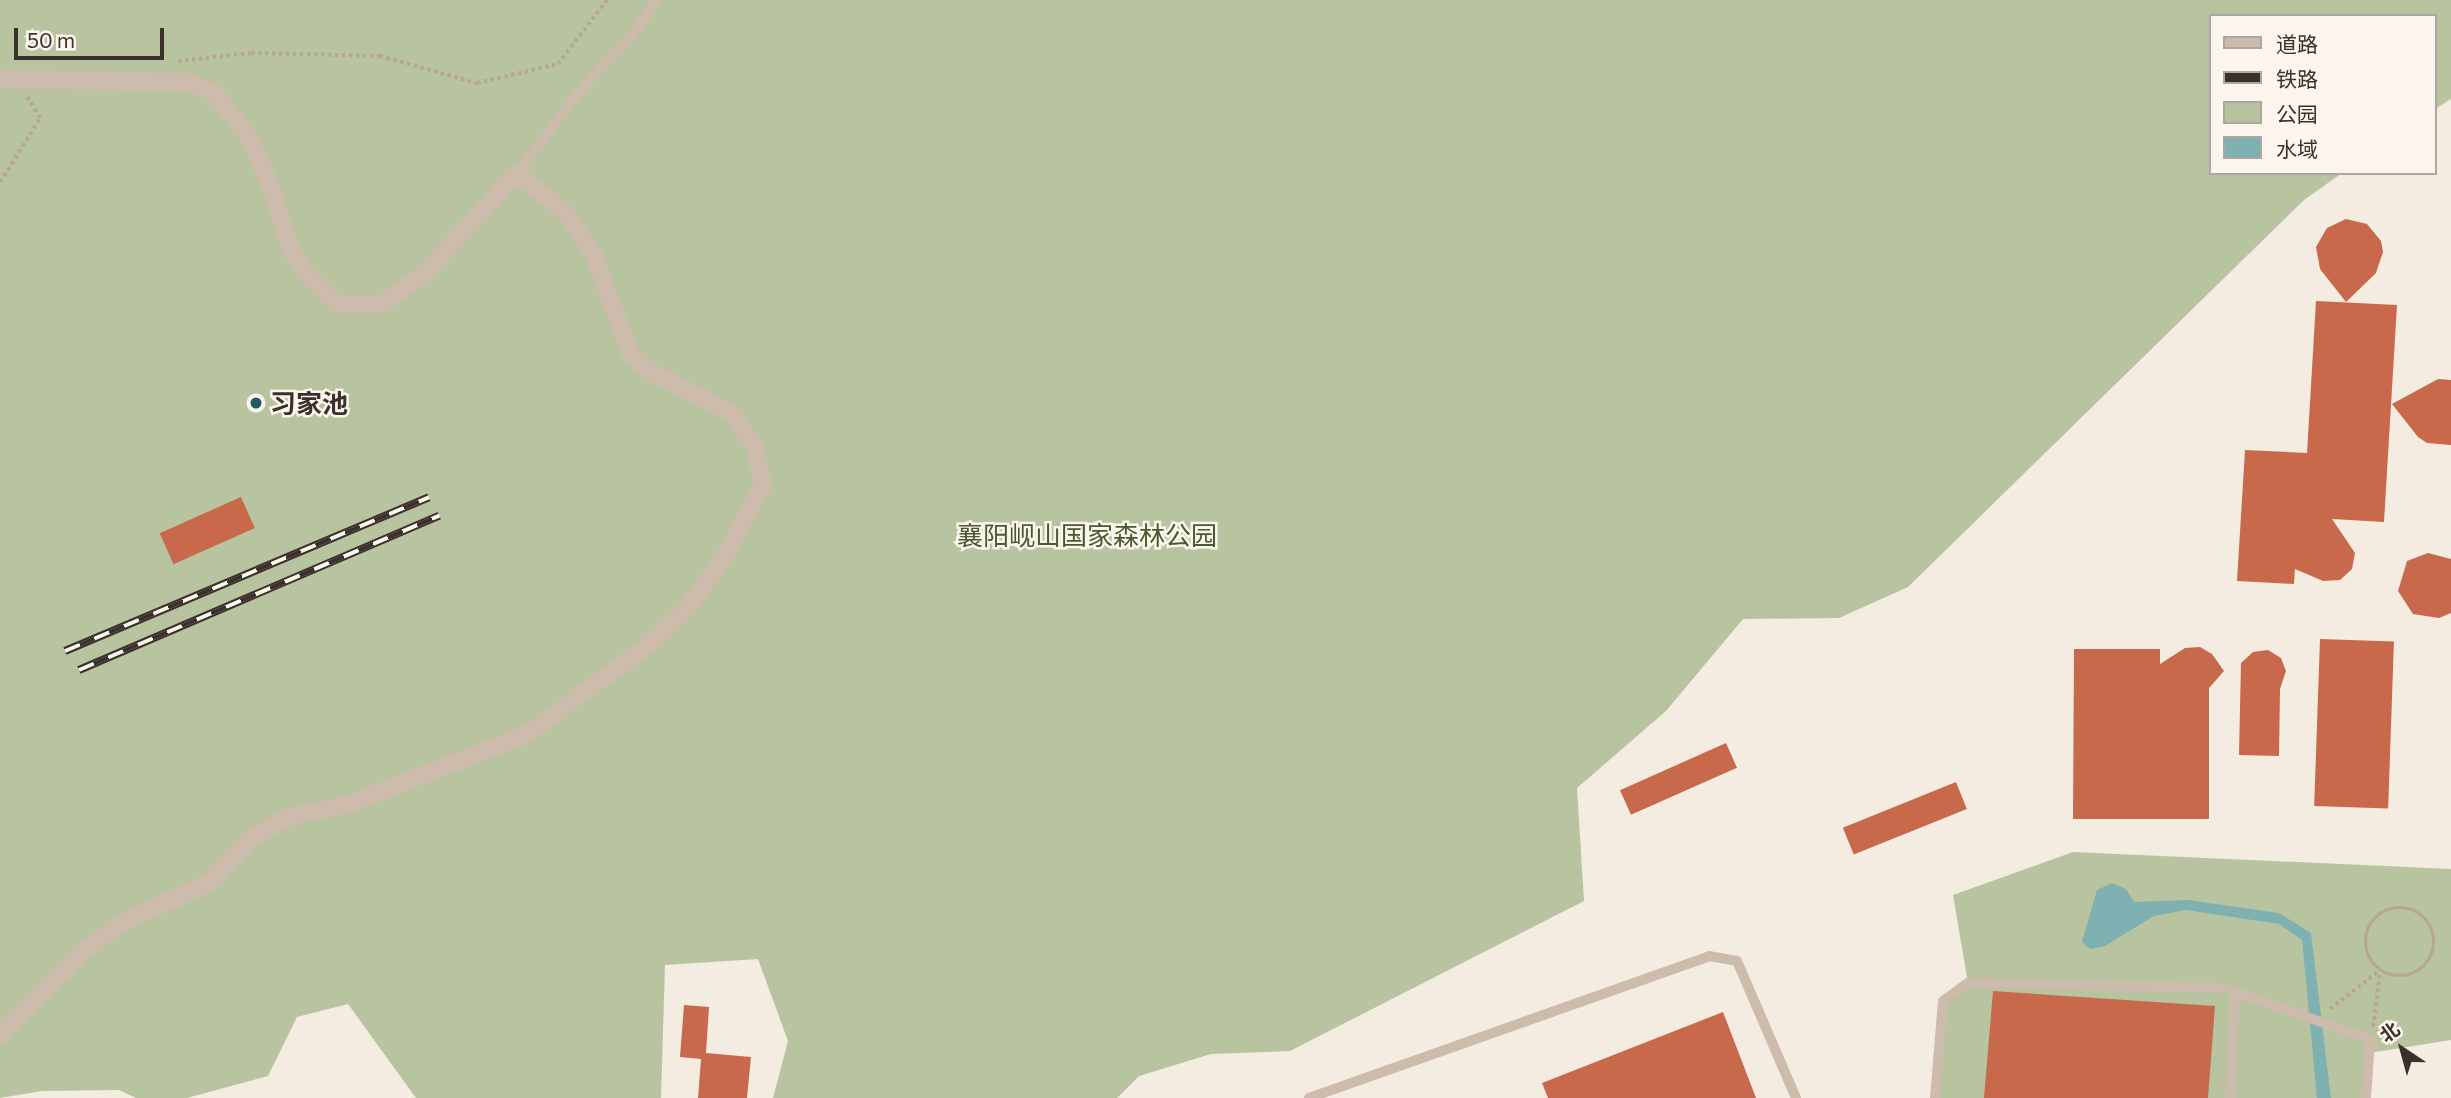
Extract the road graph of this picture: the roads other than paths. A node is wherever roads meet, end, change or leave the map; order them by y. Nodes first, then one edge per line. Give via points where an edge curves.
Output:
1 (656, 0) edge
2 (8, 79) edge
3 (517, 173) junction
4 (2235, 992) junction
5 (0, 1035) edge
6 (1314, 1097) edge
7 (1796, 1098) edge
8 (1936, 1098) edge
9 (2230, 1098) edge
10 (2366, 1098) edge

1 - 3 lane via 639,27 579,92
2 - 3 street via 186,82 214,92 249,138 271,187 291,251 306,274 337,304 383,304 426,272
3 - 5 street via 567,214 594,255 631,355 648,370 732,413 755,447 763,485 725,555 687,609 647,646 526,735 346,805 288,817 254,836 208,883 122,923 86,949
4 - 8 lane via 2223,988 1968,983 1943,1001
4 - 9 lane
4 - 10 lane via 2370,1039
6 - 7 lane via 1709,956 1737,961

